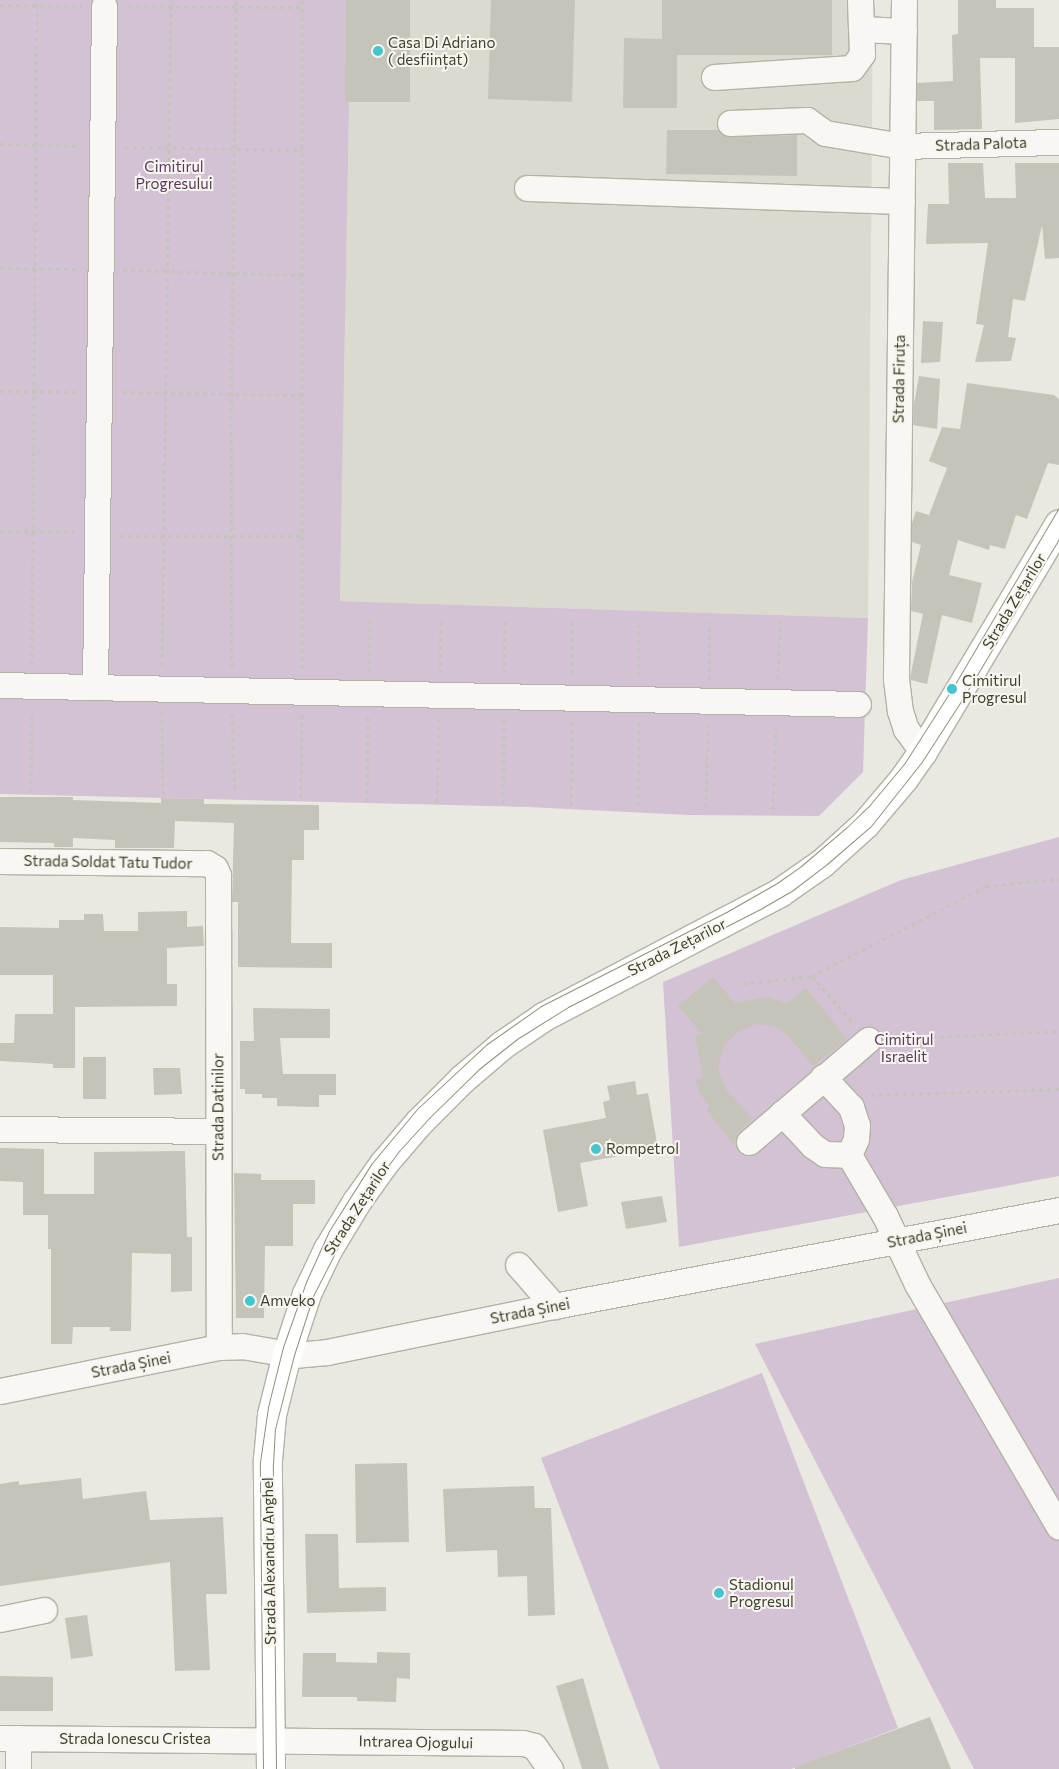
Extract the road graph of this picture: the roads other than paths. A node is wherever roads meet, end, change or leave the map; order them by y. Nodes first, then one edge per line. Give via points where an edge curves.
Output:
1 (860, 0) edge
2 (904, 0) edge
3 (104, 6) road end
4 (861, 29) junction
5 (904, 31) junction
6 (714, 77) dead end
7 (730, 123) dead end
8 (1059, 142) edge
9 (902, 146) junction
10 (527, 188) dead end
11 (902, 201) junction
12 (1059, 525) edge
13 (0, 685) edge
14 (95, 687) junction
15 (858, 704) dead end
16 (923, 752) junction
17 (0, 861) edge
18 (215, 868) joint
19 (868, 1040) road end
20 (823, 1077) junction
21 (782, 1113) junction
22 (0, 1129) edge
23 (218, 1131) junction
24 (749, 1142) dead end
25 (849, 1155) junction
26 (1059, 1210) edge
27 (897, 1240) junction
28 (518, 1265) dead end
29 (554, 1306) junction
30 (218, 1347) junction
31 (287, 1354) junction
32 (0, 1391) edge
33 (1059, 1527) edge
34 (44, 1610) dead end
35 (0, 1619) edge
36 (9, 1738) edge
37 (271, 1740) junction
38 (18, 1769) edge
39 (271, 1769) edge
40 (550, 1769) edge

1 - 4 street
2 - 5 street, Strada Firuța
3 - 14 street
4 - 5 street
4 - 6 street via 862,54 852,68
5 - 9 street, Strada Firuța
7 - 9 street, Strada Palota via 807,120 833,136
8 - 9 street, Strada Palota
9 - 11 street, Strada Firuța
10 - 11 street
11 - 16 street, Strada Firuța via 896,678 906,729
12 - 16 main road, Strada Zețarilor
13 - 14 street
14 - 15 street
16 - 31 main road, Strada Zețarilor via 866,824 800,880 759,905 544,1017 502,1045 463,1079 419,1123 357,1202 328,1250 307,1294
17 - 18 street, Strada Soldat Tatu Tudor via 207,863
18 - 23 street, Strada Datinilor via 218,875
19 - 20 street
20 - 21 street
20 - 25 street via 851,1108 857,1124 856,1139
21 - 24 street
21 - 25 street via 825,1154
22 - 23 street
23 - 30 street, Strada Datinilor
25 - 27 street
26 - 27 street, Strada Șinei
27 - 29 street, Strada Șinei
27 - 33 street via 917,1284
28 - 29 street
29 - 31 street, Strada Șinei via 327,1352
30 - 31 street, Strada Șinei via 242,1346
30 - 32 street, Strada Șinei
31 - 37 main road, Strada Alexandru Anghel via 272,1415 268,1460
34 - 35 street
36 - 37 street, Strada Ionescu Cristea
36 - 38 street
37 - 39 main road, Strada Alexandru Anghel
37 - 40 street, Intrarea Ojogului via 523,1743 534,1746

